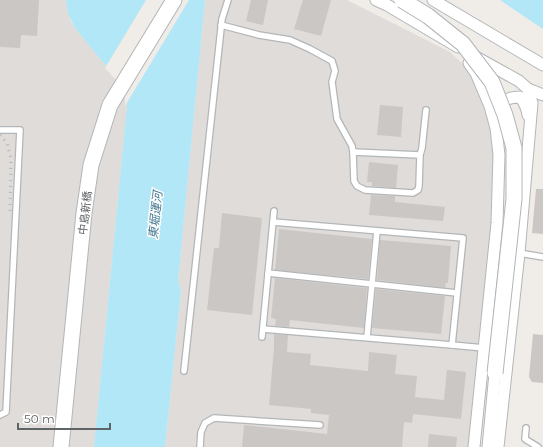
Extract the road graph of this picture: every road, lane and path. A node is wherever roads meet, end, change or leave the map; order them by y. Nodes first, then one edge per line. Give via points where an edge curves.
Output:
1 (174, 0) edge
2 (228, 0) edge
3 (376, 0) edge
4 (402, 0) edge
5 (433, 0) edge
6 (221, 25) junction
7 (454, 44) junction
8 (543, 65) edge
9 (528, 89) junction
10 (543, 95) edge
11 (426, 110) dead end
12 (496, 128) junction
13 (0, 130) edge
14 (529, 138) junction
15 (353, 152) junction
16 (420, 155) junction
17 (274, 211) dead end
18 (273, 222) junction
19 (377, 231) junction
20 (519, 253) junction
21 (543, 256) edge
22 (268, 273) junction
23 (372, 284) junction
24 (457, 293) junction
25 (263, 329) junction
26 (262, 337) dead end
27 (366, 337) junction
28 (452, 345) junction
29 (484, 348) junction
30 (184, 371) dead end
31 (495, 373) joint
32 (0, 415) edge
33 (320, 425) dead end
34 (526, 428) dead end
35 (60, 447) edge
36 (200, 447) edge
37 (474, 447) edge
38 (488, 447) edge
39 (498, 447) edge
40 (538, 447) edge

1 - 35 street, 中島新橋 via 110,105 91,165
2 - 6 lane
3 - 7 street
4 - 31 street, bridge via 428,16 463,44 492,82 514,148 514,199
5 - 8 street
6 - 15 lane via 290,40 332,61 336,71 332,82 337,119
6 - 30 lane
7 - 9 street via 519,81
7 - 12 street via 476,73
9 - 10 street
9 - 14 street via 532,103
11 - 16 lane
12 - 14 street via 501,104 512,97 520,97 527,109
12 - 29 street via 499,155 496,223
13 - 32 lane via 20,130 6,412
14 - 20 street
15 - 16 lane
15 - 16 lane via 354,181 357,186 365,190 413,193 419,186
17 - 18 lane
18 - 19 lane
18 - 22 lane
19 - 23 lane
19 - 24 lane via 463,238
20 - 21 lane
20 - 39 street
22 - 23 lane
22 - 25 lane
23 - 24 lane
23 - 27 lane
24 - 28 lane
25 - 26 lane
25 - 27 lane
27 - 28 lane
28 - 29 lane
29 - 37 street
31 - 38 street
33 - 36 lane via 214,418 205,423 201,432
34 - 40 lane via 525,439

